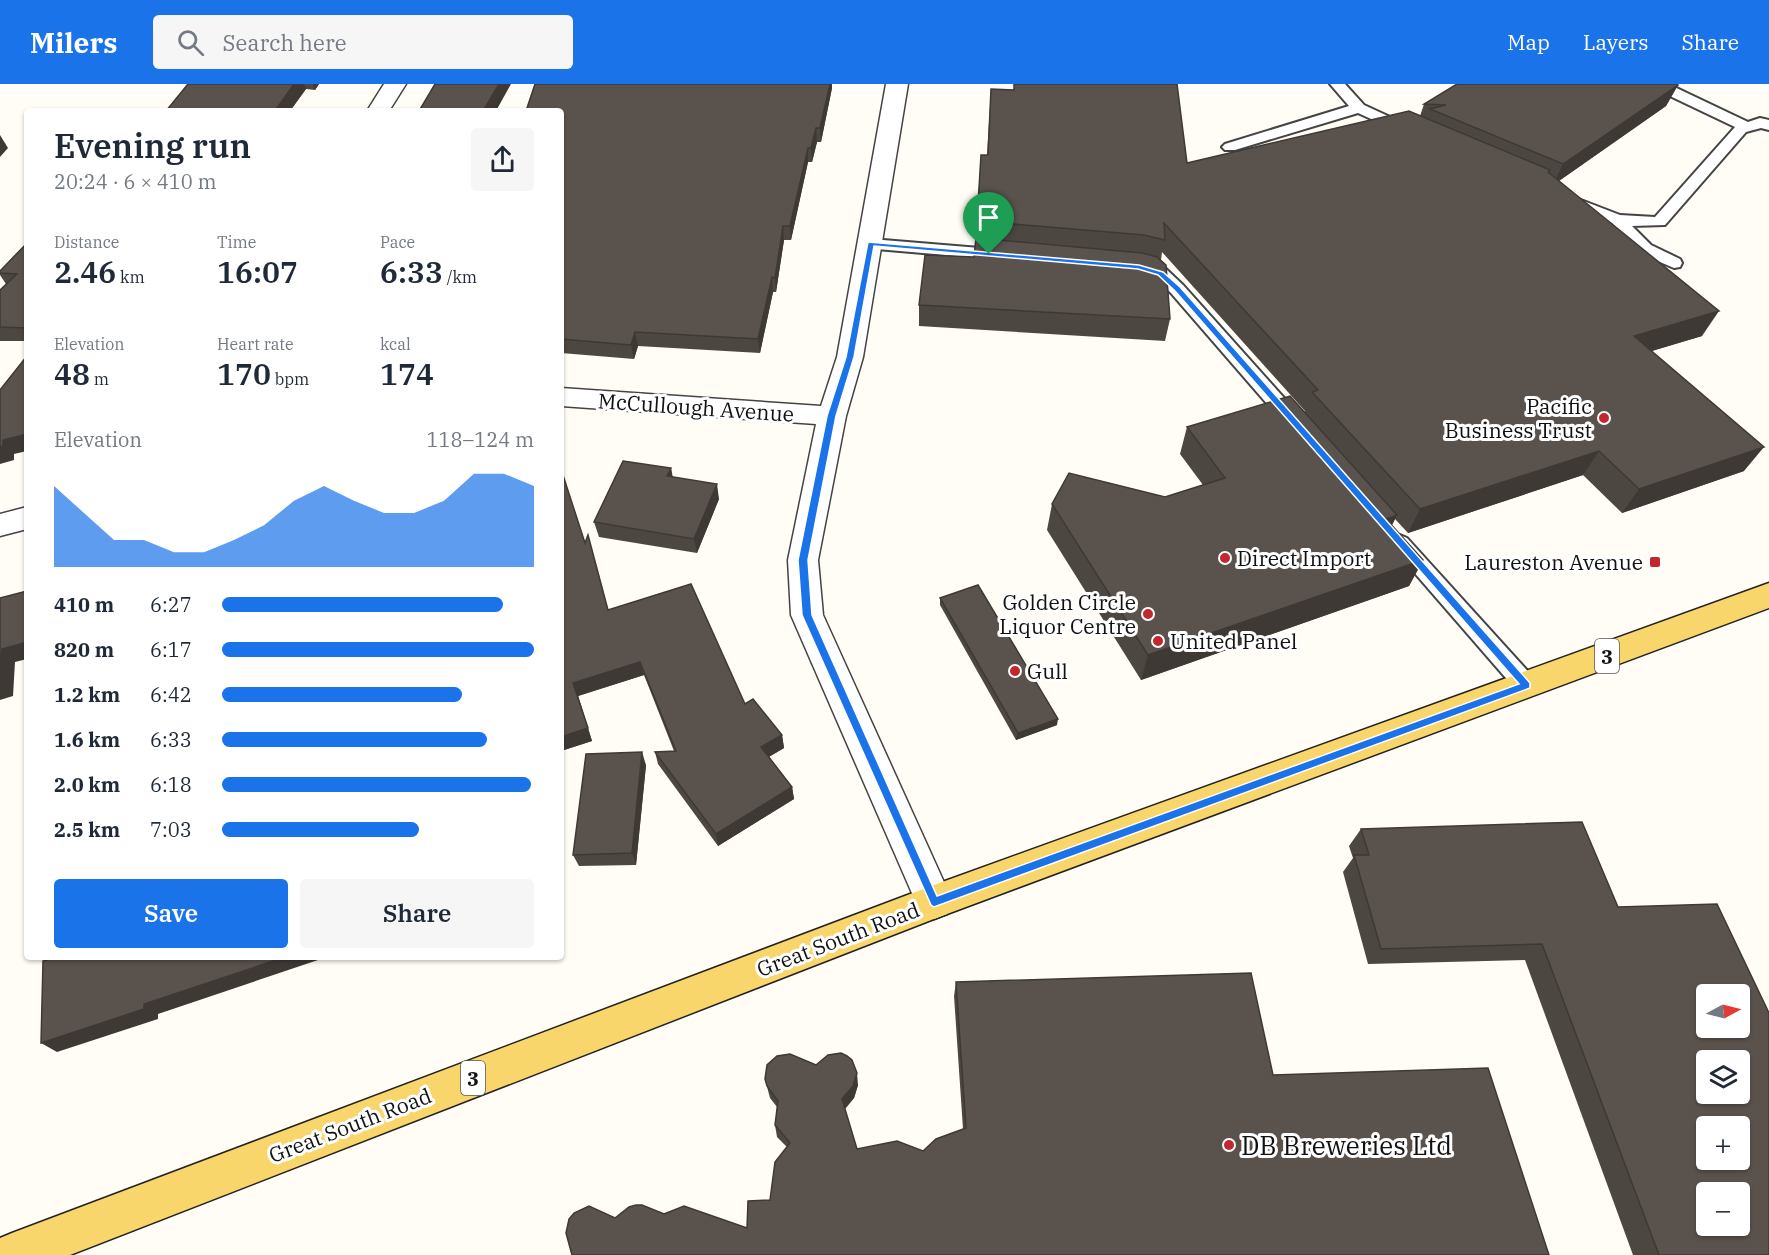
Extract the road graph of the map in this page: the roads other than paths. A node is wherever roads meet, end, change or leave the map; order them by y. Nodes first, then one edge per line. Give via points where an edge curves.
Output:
1 (395, 84) edge
2 (897, 84) edge
3 (1337, 84) edge
4 (1656, 84) edge
5 (380, 108) edge
6 (1359, 108) junction
7 (1769, 125) edge
8 (1747, 127) junction
9 (1420, 136) edge
10 (1230, 147) dead end
11 (1555, 194) edge
12 (1617, 220) junction
13 (871, 244) junction
14 (1020, 256) edge
15 (1674, 263) dead end
16 (1127, 266) edge
17 (564, 397) edge
18 (832, 416) junction
19 (1310, 440) edge
20 (24, 519) edge
21 (0, 525) edge
22 (1388, 529) edge
23 (1769, 595) edge
24 (1526, 685) junction
25 (934, 902) junction
26 (12, 1255) edge

1 - 5 street
2 - 13 street
3 - 6 lane
4 - 8 lane
6 - 9 lane
6 - 10 lane
7 - 8 lane
8 - 12 lane via 1659,222
11 - 12 lane
12 - 15 lane via 1645,249
13 - 14 lane
13 - 18 street via 850,357
16 - 19 lane via 1160,273 1177,289
17 - 18 street, McCullough Avenue
18 - 25 street via 803,560 807,615
20 - 21 street
22 - 24 lane
23 - 24 main road, Great South Road / 3
24 - 25 main road, Great South Road / 3
25 - 26 main road, Great South Road / 3

